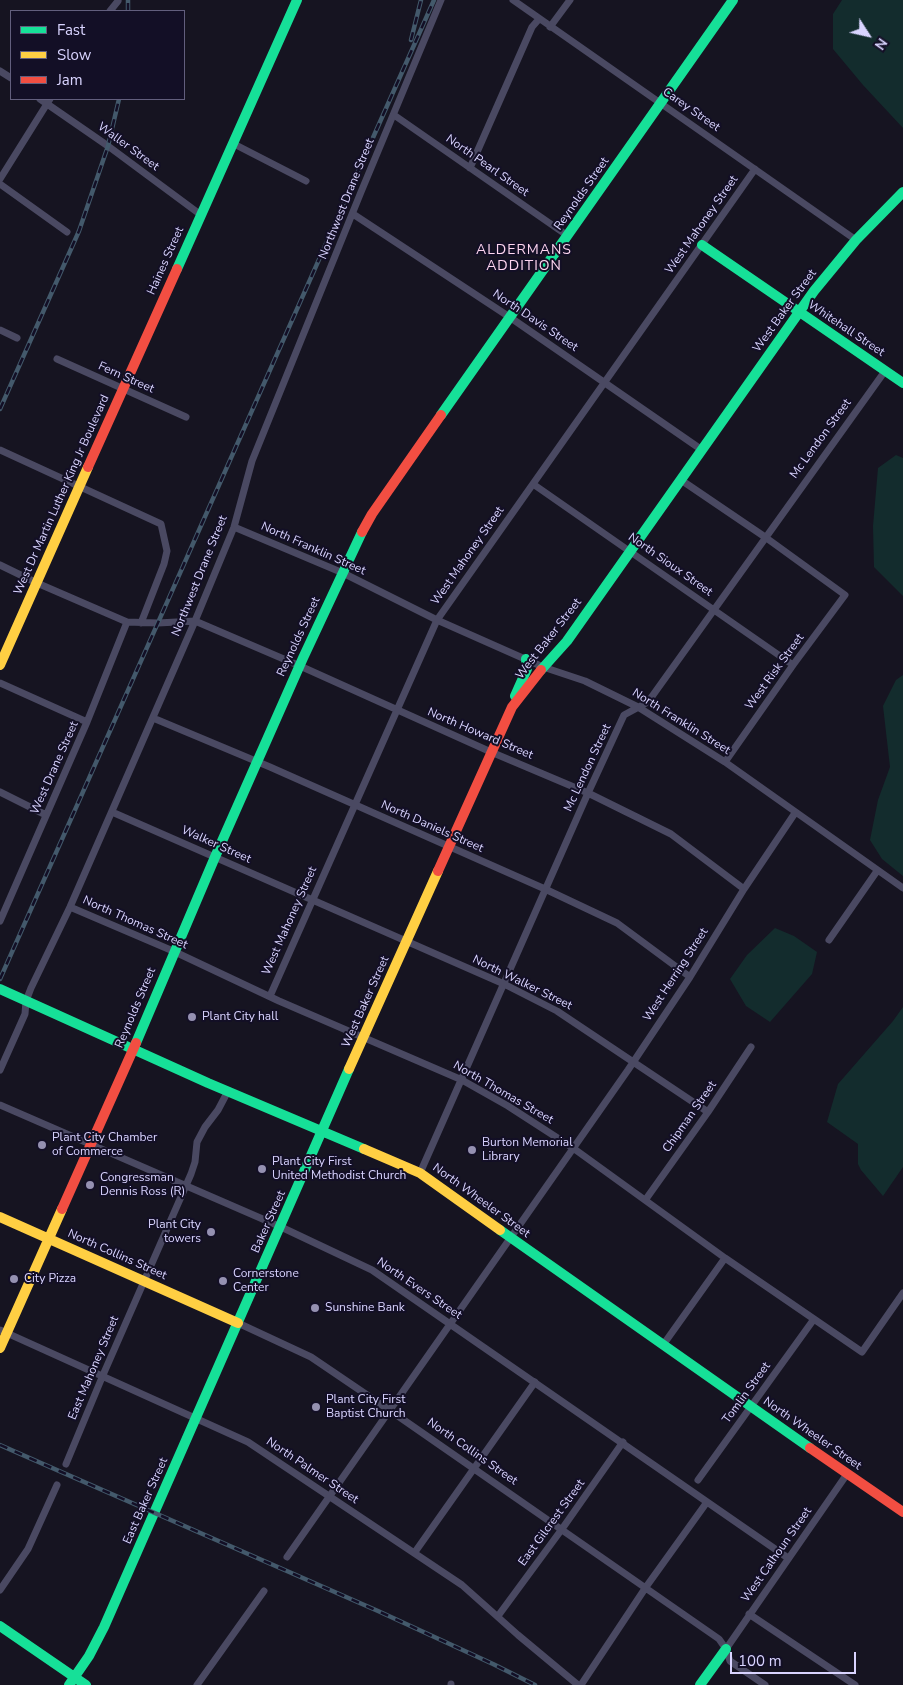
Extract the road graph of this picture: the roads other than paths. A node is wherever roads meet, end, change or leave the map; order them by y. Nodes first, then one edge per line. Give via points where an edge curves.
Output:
1 (297, 0) edge
2 (441, 0) edge
3 (513, 0) edge
4 (570, 0) edge
5 (733, 0) edge
6 (539, 19) junction
7 (550, 27) junction
8 (48, 101) edge
9 (661, 103) junction
10 (394, 116) junction
11 (234, 144) junction
12 (470, 168) junction
13 (755, 169) junction
14 (0, 179) edge
15 (306, 181) dead end
16 (0, 184) edge
17 (903, 192) edge
18 (353, 214) junction
19 (201, 215) junction
20 (68, 232) dead end
21 (568, 236) junction
22 (856, 240) junction
23 (702, 245) junction
24 (798, 312) junction
25 (510, 318) junction
26 (0, 330) edge
27 (17, 338) dead end
28 (57, 358) dead end
29 (885, 370) junction
30 (605, 383) junction
31 (903, 383) edge
32 (122, 389) junction
33 (186, 417) dead end
34 (0, 450) edge
35 (702, 450) junction
36 (681, 480) junction
37 (533, 484) junction
38 (80, 487) junction
39 (234, 527) junction
40 (765, 537) junction
41 (630, 551) junction
42 (0, 565) edge
43 (343, 573) junction
44 (37, 583) junction
45 (714, 609) junction
46 (437, 620) junction
47 (195, 621) junction
48 (128, 622) junction
49 (142, 623) junction
50 (526, 659) junction
51 (0, 665) edge
52 (793, 665) junction
53 (300, 666) junction
54 (544, 667) junction
55 (0, 684) edge
56 (512, 707) junction
57 (638, 707) junction
58 (396, 710) junction
59 (153, 718) junction
60 (87, 722) junction
61 (491, 752) junction
62 (257, 762) junction
63 (725, 762) junction
64 (0, 792) edge
65 (588, 793) junction
66 (355, 805) junction
67 (112, 812) junction
68 (795, 813) junction
69 (46, 815) junction
70 (449, 847) junction
71 (215, 857) junction
72 (877, 871) junction
73 (903, 888) edge
74 (545, 889) junction
75 (744, 889) junction
76 (311, 900) junction
77 (70, 907) junction
78 (0, 921) edge
79 (829, 940) dead end
80 (406, 942) junction
81 (173, 952) junction
82 (690, 977) junction
83 (504, 984) junction
84 (0, 989) edge
85 (270, 996) junction
86 (26, 1001) junction
87 (364, 1038) junction
88 (751, 1048) dead end
89 (133, 1049) junction
90 (633, 1062) junction
91 (0, 1070) edge
92 (462, 1080) junction
93 (228, 1091) junction
94 (0, 1105) edge
95 (708, 1112) junction
96 (323, 1132) junction
97 (91, 1144) junction
98 (574, 1148) junction
99 (420, 1173) junction
100 (186, 1185) junction
101 (646, 1200) junction
102 (0, 1217) edge
103 (281, 1227) junction
104 (48, 1238) junction
105 (511, 1238) junction
106 (725, 1258) junction
107 (144, 1281) junction
108 (903, 1293) edge
109 (814, 1319) junction
110 (238, 1323) junction
111 (451, 1323) junction
112 (3, 1332) edge
113 (663, 1345) junction
114 (0, 1348) edge
115 (102, 1375) junction
116 (535, 1382) junction
117 (751, 1407) junction
118 (389, 1410) junction
119 (196, 1418) junction
120 (622, 1442) junction
121 (66, 1464) dead end
122 (474, 1469) junction
123 (847, 1474) junction
124 (698, 1480) dead end
125 (57, 1485) dead end
126 (330, 1496) junction
127 (707, 1502) junction
128 (903, 1512) edge
129 (562, 1529) junction
130 (416, 1552) junction
131 (287, 1557) dead end
132 (788, 1558) junction
133 (646, 1587) junction
134 (0, 1590) edge
135 (264, 1591) dead end
136 (750, 1614) junction
137 (498, 1616) junction
138 (0, 1626) edge
139 (726, 1649) junction
140 (72, 1681) edge
141 (86, 1685) edge
142 (197, 1685) edge
143 (580, 1685) edge
144 (700, 1685) edge
145 (765, 1685) edge
146 (854, 1685) edge

1 - 11 main road
2 - 10 street, Northwest Drane Street
3 - 6 street, Carey Street
4 - 7 street
5 - 9 main road, Reynolds Street
6 - 7 street, Carey Street
6 - 12 street via 532,27
7 - 9 street, Carey Street
8 - 14 street
8 - 19 street, Waller Street
9 - 13 street, Carey Street
9 - 21 main road, Reynolds Street
10 - 12 street, North Pearl Street
10 - 18 street, Northwest Drane Street
11 - 15 street
11 - 19 main road, Haines Street
12 - 21 street, North Pearl Street
13 - 22 street, Carey Street
13 - 23 street, West Mahoney Street
16 - 20 street
17 - 22 main road, West Baker Street
18 - 25 street, North Davis Street
18 - 39 street, Northwest Drane Street via 252,461
19 - 32 main road, Haines Street
21 - 25 main road, Reynolds Street
22 - 24 main road, West Baker Street
23 - 24 main road, Whitehall Street
23 - 30 street, West Mahoney Street
24 - 29 main road, Whitehall Street
24 - 35 main road, West Baker Street
25 - 30 street, North Davis Street
25 - 43 main road, Reynolds Street via 372,514
26 - 27 street
28 - 32 street, Fern Street
29 - 31 main road, Whitehall Street
29 - 40 street, Mc Lendon Street
30 - 35 street, North Davis Street
30 - 37 street, West Mahoney Street
32 - 33 street, Fern Street
32 - 38 main road, West Dr Martin Luther King Jr Boulevard
34 - 38 street
35 - 36 main road, West Baker Street
36 - 40 street
36 - 41 main road, West Baker Street
37 - 41 street, North Sioux Street
37 - 46 street, West Mahoney Street
38 - 44 main road, West Dr Martin Luther King Jr Boulevard
38 - 49 street via 161,524 167,551
39 - 43 street, North Franklin Street
39 - 47 street, Northwest Drane Street
40 - 45 street, Mc Lendon Street
40 - 52 street, West Risk Street via 845,595
41 - 45 street, North Sioux Street
41 - 54 main road, West Baker Street via 568,641
42 - 44 street
43 - 46 street, North Franklin Street
43 - 53 main road, Reynolds Street
44 - 48 street
44 - 51 main road, West Dr Martin Luther King Jr Boulevard
45 - 52 street, North Sioux Street
45 - 57 street, Mc Lendon Street via 648,702
46 - 50 street, North Franklin Street
46 - 58 street, West Mahoney Street
47 - 49 street
47 - 53 street, North Howard Street
47 - 59 street, Northwest Drane Street
48 - 49 street
48 - 60 street, West Drane Street
50 - 54 street, North Franklin Street
50 - 56 main road via 527,670
52 - 63 street, West Risk Street
53 - 58 street, North Howard Street
53 - 62 main road, Reynolds Street
54 - 56 main road, West Baker Street
54 - 57 street, North Franklin Street via 585,681
55 - 60 street
56 - 61 main road, West Baker Street
57 - 63 street, North Franklin Street
57 - 65 street, Mc Lendon Street via 624,715
58 - 61 street, North Howard Street
58 - 66 street, West Mahoney Street
59 - 62 street, North Daniels Street
59 - 67 street, Northwest Drane Street
60 - 69 street, West Drane Street
61 - 65 street, North Howard Street
61 - 70 main road, West Baker Street
62 - 66 street, North Daniels Street
62 - 71 main road, Reynolds Street
63 - 68 street, North Franklin Street
64 - 69 street
65 - 74 street, Mc Lendon Street
65 - 75 street, North Howard Street via 672,834
66 - 70 street, North Daniels Street
66 - 76 street, West Mahoney Street
67 - 71 street, Walker Street
67 - 77 street, Northwest Drane Street
68 - 72 street, North Franklin Street
68 - 75 street, West Herring Street
69 - 78 street, West Drane Street
70 - 74 street, North Daniels Street
70 - 80 main road, West Baker Street
71 - 76 street, Walker Street
71 - 81 main road, Reynolds Street
72 - 73 street, North Franklin Street
72 - 79 street
74 - 82 street, North Daniels Street via 617,923
74 - 83 street, Mc Lendon Street
75 - 82 street, West Herring Street
76 - 80 street, North Walker Street
76 - 85 street, West Mahoney Street
77 - 81 street, North Thomas Street
77 - 86 street, Northwest Drane Street
80 - 83 street, North Walker Street
80 - 87 main road, West Baker Street
81 - 85 street, North Thomas Street
81 - 89 main road, Reynolds Street
82 - 90 street, West Herring Street
83 - 90 street, North Walker Street via 557,1011
83 - 92 street, Mc Lendon Street
84 - 86 main road, North Wheeler Street
85 - 87 street, North Thomas Street
86 - 89 main road, North Wheeler Street
86 - 91 street, Northwest Drane Street via 25,1014
87 - 92 street, North Thomas Street
87 - 96 main road, West Baker Street
88 - 95 street, Chipman Street
89 - 93 main road, North Wheeler Street
89 - 97 main road, Reynolds Street
90 - 95 street, North Walker Street
90 - 98 street, West Herring Street
92 - 98 street, North Thomas Street
92 - 99 street, Mc Lendon Street
93 - 96 main road, North Wheeler Street
93 - 100 street via 197,1142 195,1162
94 - 97 street, North Evers Street
95 - 101 street, Chipman Street
96 - 99 main road, North Wheeler Street
96 - 103 main road, Baker Street
97 - 100 street, North Evers Street
97 - 104 main road, Reynolds Street
98 - 101 street, North Thomas Street
98 - 105 street, West Herring Street
99 - 105 main road, North Wheeler Street
100 - 103 street, North Evers Street
100 - 107 street
101 - 106 street, North Thomas Street
102 - 104 main road, North Collins Street
103 - 110 main road, Baker Street
103 - 111 street, North Evers Street via 372,1270
104 - 107 main road, North Collins Street
104 - 112 main road, Reynolds Street
105 - 111 street, West Herring Street
105 - 113 main road, North Wheeler Street
106 - 109 street, North Thomas Street
106 - 113 street
107 - 110 main road, North Collins Street
107 - 115 street, East Mahoney Street
108 - 109 street, North Thomas Street via 862,1352
109 - 117 street, Tomlin Street
110 - 118 street, North Collins Street via 311,1357
110 - 119 main road, East Baker Street
111 - 116 street, North Evers Street
111 - 118 street, West Herring Street
112 - 114 main road, Reynolds Street
112 - 115 street, North Palmer Street
113 - 117 main road, North Wheeler Street
115 - 119 street, North Palmer Street
115 - 121 street, East Mahoney Street
116 - 120 street, North Evers Street
116 - 122 street
117 - 123 main road, North Wheeler Street
117 - 124 street, Tomlin Street
118 - 122 street, North Collins Street
118 - 126 street, West Herring Street
119 - 126 street, North Palmer Street via 248,1442
119 - 140 main road, East Baker Street via 104,1627
120 - 127 street, North Evers Street
120 - 129 street, East Gilcrest Street
122 - 129 street, North Collins Street
122 - 130 street
123 - 128 main road, North Wheeler Street
123 - 132 street, West Calhoun Street
125 - 134 street via 28,1549
126 - 130 street, North Palmer Street
126 - 131 street, West Herring Street
127 - 132 street, North Evers Street
127 - 133 street
129 - 133 street, North Collins Street
129 - 137 street, East Gilcrest Street
130 - 137 street, North Palmer Street
132 - 136 street, West Calhoun Street
133 - 139 street, North Collins Street via 719,1639
133 - 143 street
135 - 142 street
136 - 139 street, West Calhoun Street
136 - 146 street
137 - 143 street, North Palmer Street
138 - 140 main road
139 - 144 main road
139 - 145 street, North Collins Street via 730,1661
140 - 141 main road

